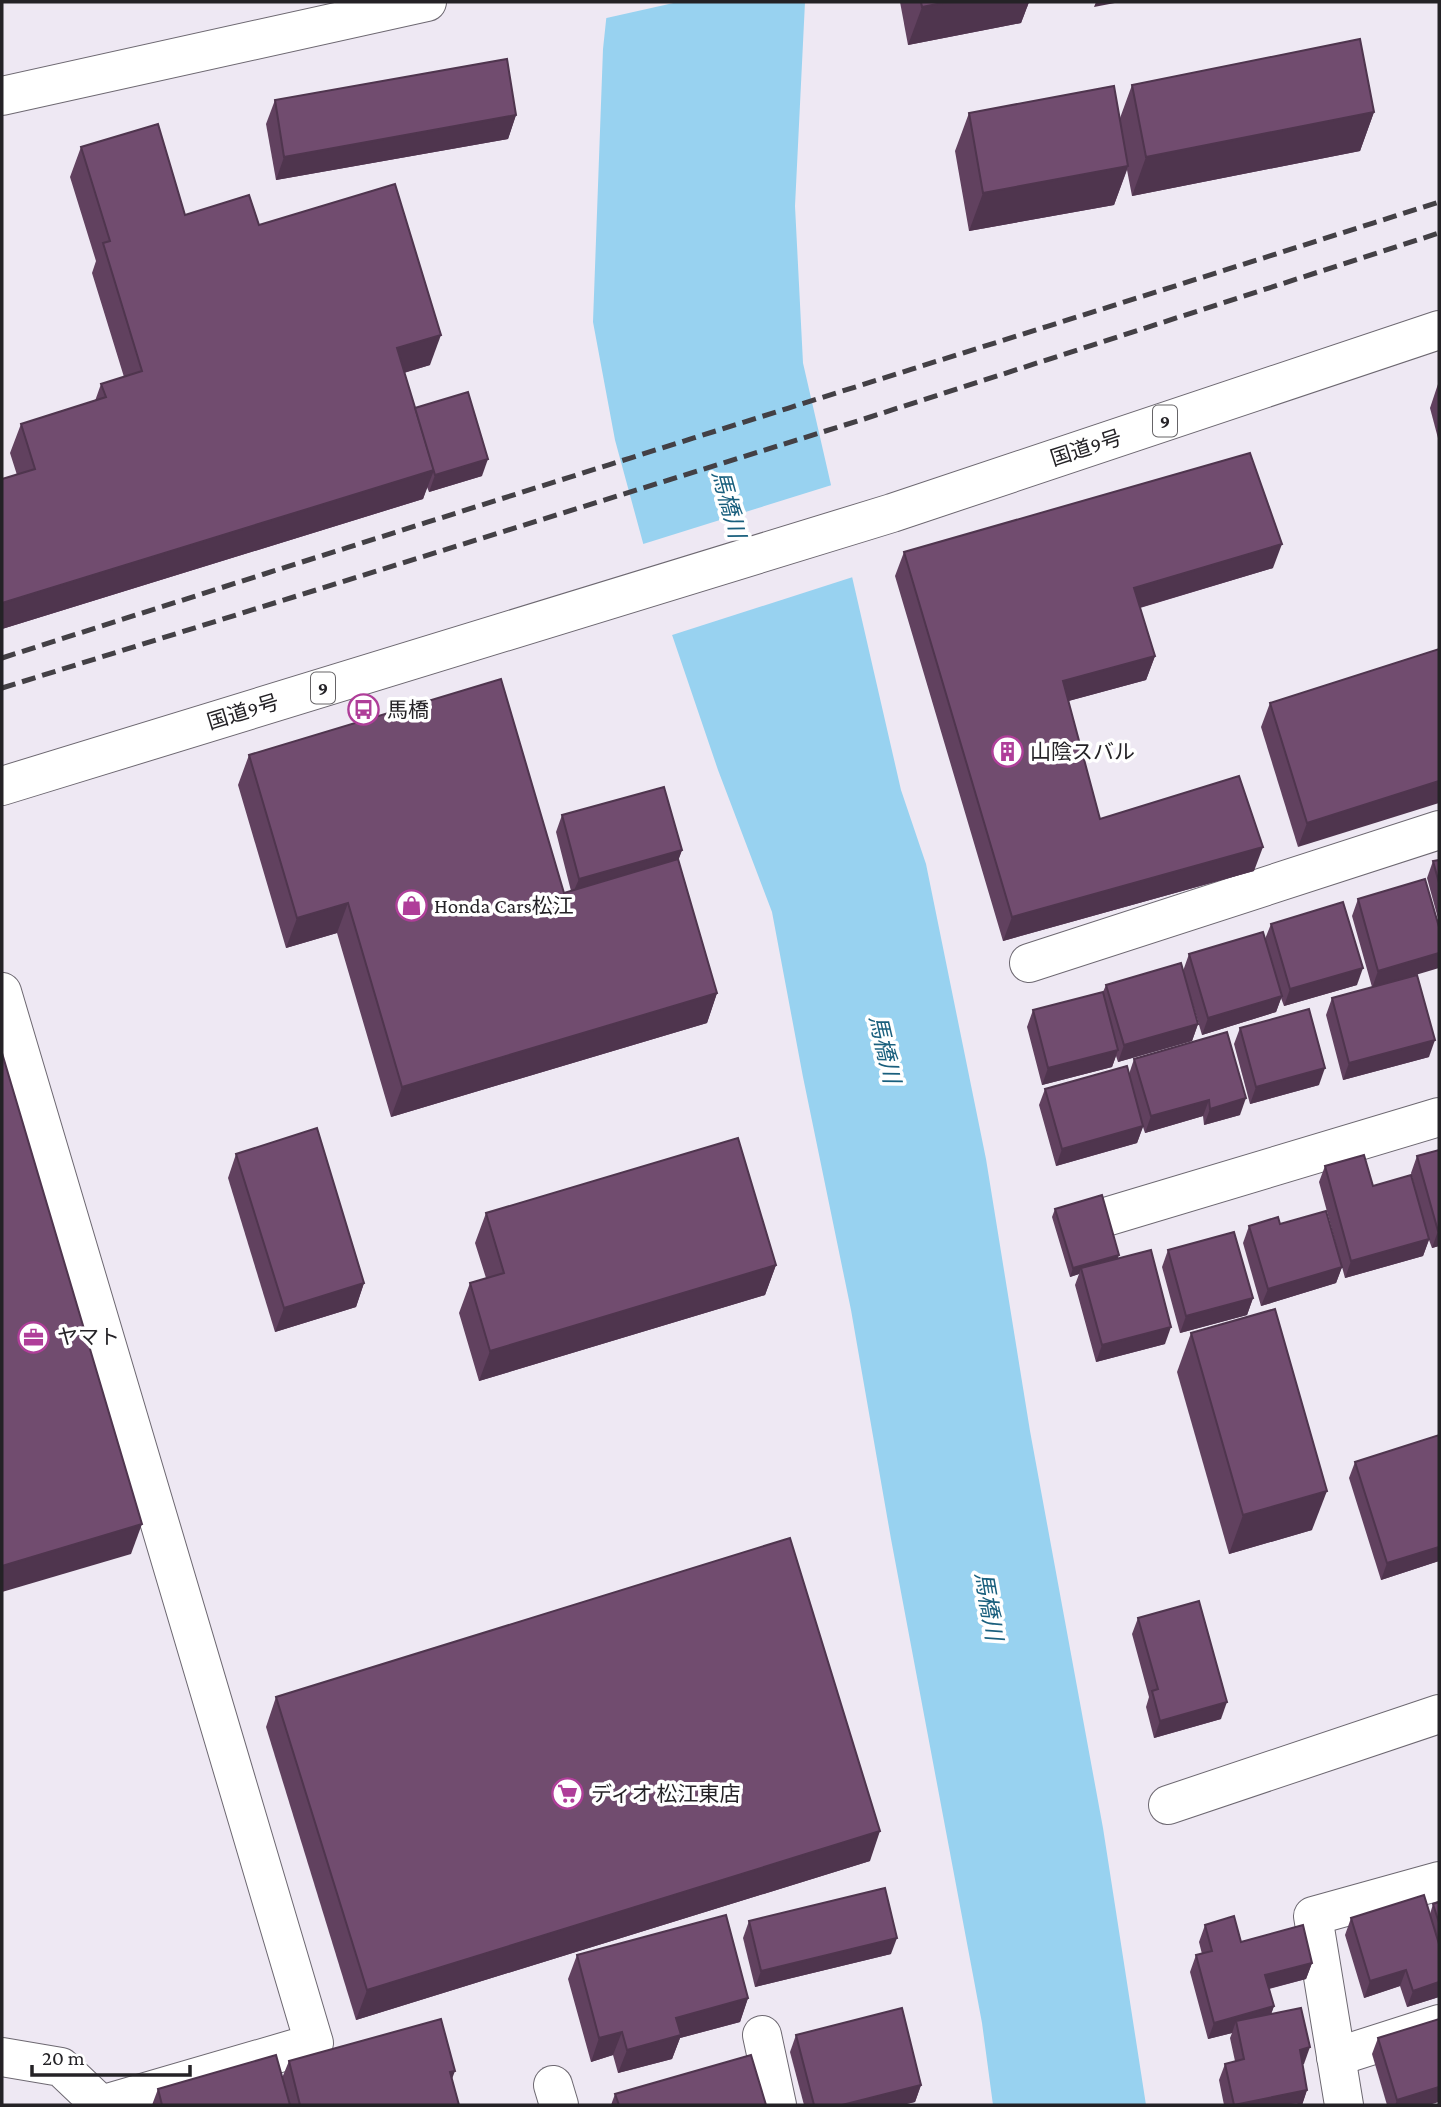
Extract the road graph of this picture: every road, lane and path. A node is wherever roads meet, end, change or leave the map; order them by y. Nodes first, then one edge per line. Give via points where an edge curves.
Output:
1 (427, 2) edge
2 (2, 96) edge
3 (1439, 330) edge
4 (2, 786) edge
5 (1439, 830) edge
6 (1029, 963) dead end
7 (2, 992) edge
8 (1439, 1117) edge
9 (1110, 1216) edge
10 (1439, 1714) edge
11 (1168, 1805) dead end
12 (1439, 1881) edge
13 (1439, 2024) edge
14 (762, 2035) dead end
15 (2, 2057) edge
16 (1336, 2057) junction
17 (101, 2105) edge
18 (777, 2105) edge
19 (1344, 2105) edge

1 - 2 main road
3 - 4 main road, 国道9号 / 9 via 892,513
5 - 6 main road
7 - 17 main road via 314,2043
8 - 9 main road
10 - 11 main road
12 - 16 main road via 1313,1916
13 - 16 main road
14 - 18 main road
15 - 17 main road via 61,2067
16 - 19 main road

